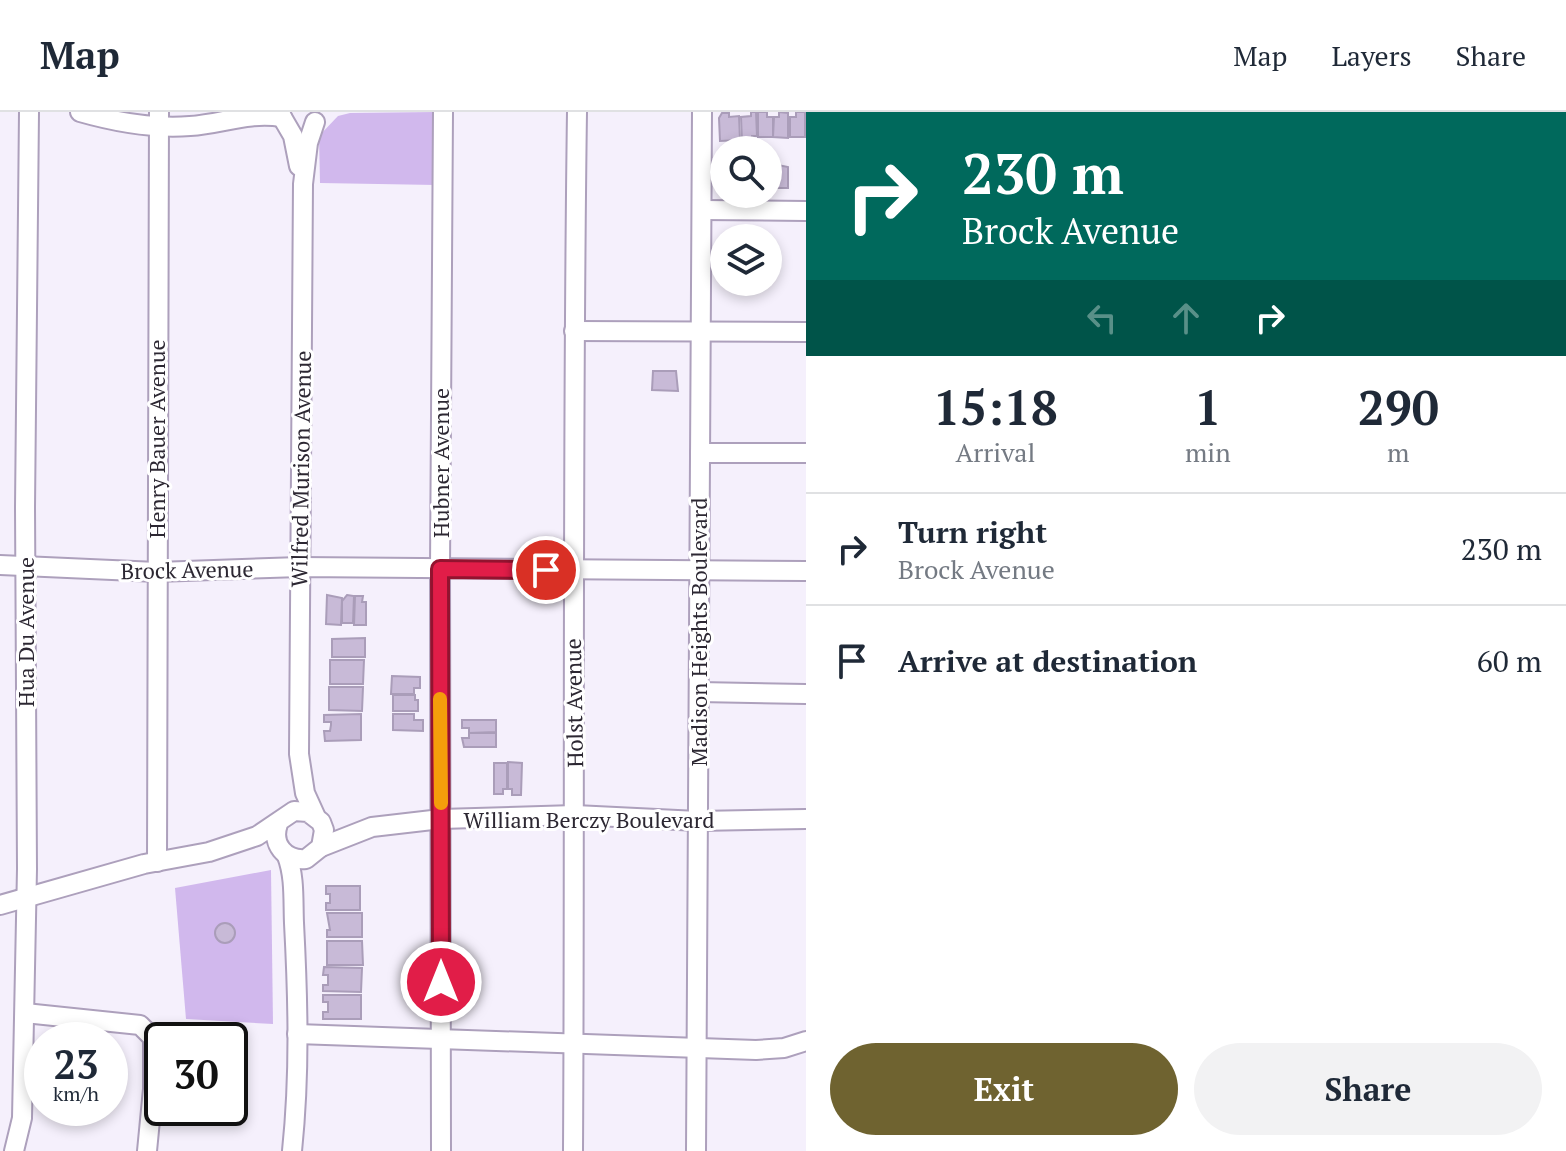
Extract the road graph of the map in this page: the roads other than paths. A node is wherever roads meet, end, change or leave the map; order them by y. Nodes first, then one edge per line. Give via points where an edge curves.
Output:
1 (29, 112) edge
2 (80, 112) edge
3 (443, 112) edge
4 (577, 112) edge
5 (702, 112) edge
6 (241, 114) edge
7 (321, 115) edge
8 (282, 116) edge
9 (159, 119) edge
10 (303, 184) junction
11 (702, 210) junction
12 (806, 211) edge
13 (574, 331) junction
14 (806, 332) edge
15 (701, 333) junction
16 (700, 453) junction
17 (806, 453) edge
18 (0, 565) edge
19 (26, 567) junction
20 (300, 567) junction
21 (440, 569) junction
22 (572, 570) junction
23 (806, 571) edge
24 (157, 572) junction
25 (701, 572) junction
26 (699, 692) junction
27 (806, 694) edge
28 (299, 754) junction
29 (575, 815) junction
30 (283, 819) junction
31 (318, 819) junction
32 (441, 819) junction
33 (806, 819) edge
34 (698, 821) junction
35 (372, 827) junction
36 (209, 852) junction
37 (317, 852) junction
38 (284, 854) junction
39 (157, 862) junction
40 (27, 897) junction
41 (0, 905) edge
42 (297, 959) junction
43 (25, 1013) junction
44 (297, 1034) junction
45 (441, 1039) junction
46 (806, 1041) edge
47 (574, 1043) junction
48 (697, 1048) junction
49 (14, 1151) edge
50 (147, 1151) edge
51 (292, 1151) edge
52 (441, 1151) edge
53 (573, 1151) edge
54 (696, 1151) edge

1 - 19 street, Hua Du Avenue
2 - 9 street via 144,125
3 - 21 street, Hubner Avenue
4 - 13 street, Holst Avenue
5 - 11 street, Madison Heights Boulevard
6 - 8 street
6 - 9 street via 192,126
7 - 8 street via 296,126
7 - 10 street, Wilfred Murison Avenue via 308,143
8 - 10 street, Wilfred Murison Avenue via 293,136
9 - 24 street, Henry Bauer Avenue
10 - 20 street, Wilfred Murison Avenue
11 - 12 street
11 - 15 street, Madison Heights Boulevard
13 - 15 street
13 - 22 street, Holst Avenue
14 - 15 street
15 - 16 street, Madison Heights Boulevard
16 - 17 street
16 - 25 street, Madison Heights Boulevard
18 - 19 street, Brock Avenue
19 - 24 street, Brock Avenue
19 - 40 street, Hua Du Avenue
20 - 21 street, Brock Avenue
20 - 24 street, Brock Avenue
20 - 28 street, Wilfred Murison Avenue
21 - 22 street, Brock Avenue
21 - 32 street, Hubner Avenue
22 - 25 street, Brock Avenue
22 - 29 street, Holst Avenue
23 - 25 street, Brock Avenue
24 - 39 street, Henry Bauer Avenue
25 - 26 street, Madison Heights Boulevard
26 - 27 street
26 - 34 street, Madison Heights Boulevard
28 - 30 street, Wilfred Murison Avenue
28 - 31 street, Wilfred Murison Avenue via 305,793
29 - 32 street, William Berczy Boulevard
29 - 34 street, William Berczy Boulevard
29 - 47 street, Holst Avenue
30 - 31 street via 301,810
30 - 36 street via 257,836
30 - 38 street via 276,838
31 - 35 street, William Berczy Boulevard
31 - 37 street via 324,830
32 - 35 street, William Berczy Boulevard
32 - 45 street, Hubner Avenue
33 - 34 street, William Berczy Boulevard
34 - 48 street, Madison Heights Boulevard
35 - 37 street, William Berczy Boulevard
36 - 38 street via 260,848
36 - 39 street
37 - 38 street via 300,859
37 - 42 street via 304,889
38 - 42 street via 292,875
39 - 40 street
40 - 41 street
40 - 43 street, Hua Du Avenue
42 - 44 street
43 - 49 street, Hua Du Avenue via 22,1118
43 - 50 street via 140,1025 153,1038
44 - 45 street
44 - 51 street
45 - 47 street
45 - 52 street, Hubner Avenue
46 - 48 street via 756,1050
47 - 48 street
47 - 53 street, Holst Avenue
48 - 54 street, Madison Heights Boulevard

